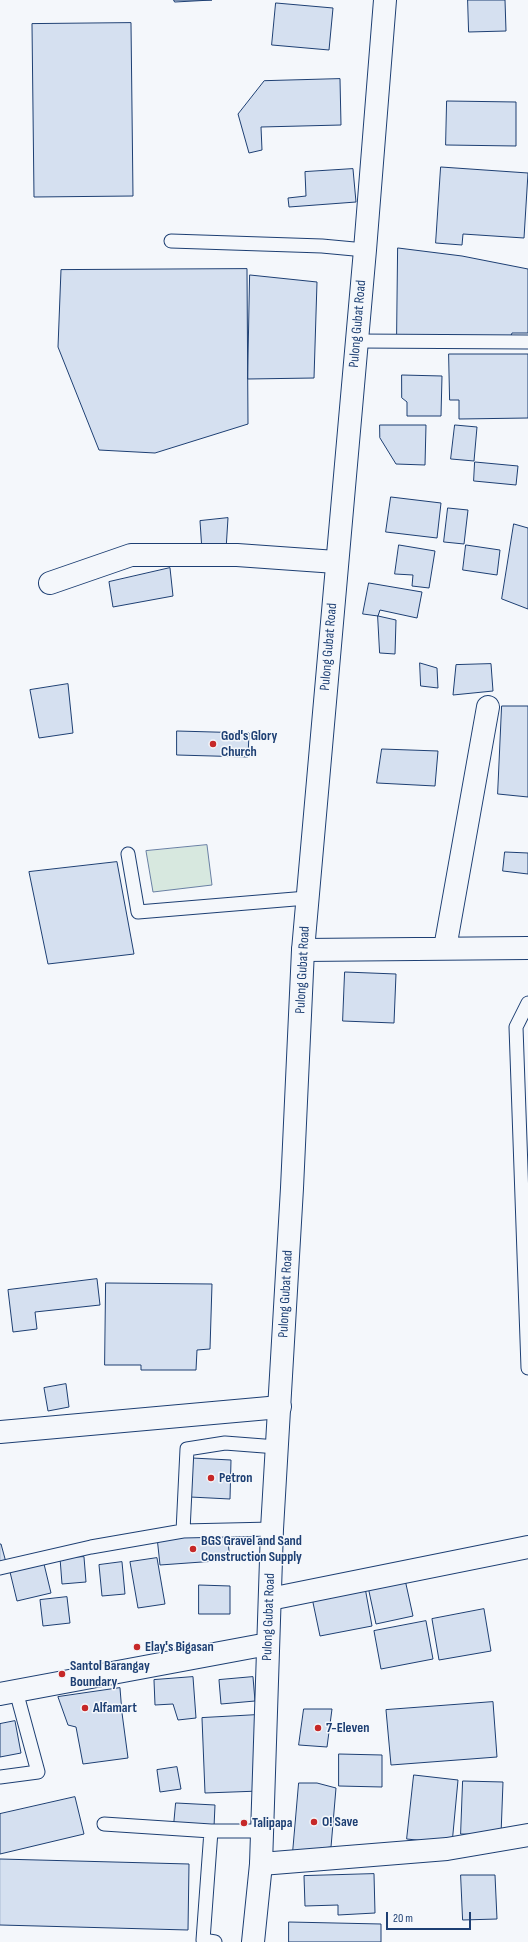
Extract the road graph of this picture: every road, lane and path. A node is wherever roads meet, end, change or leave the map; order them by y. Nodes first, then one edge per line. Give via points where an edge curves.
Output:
1 (385, 0) edge
2 (171, 241) dead end
3 (365, 250) junction
4 (357, 341) junction
5 (528, 342) edge
6 (336, 562) junction
7 (50, 583) dead end
8 (488, 707) dead end
9 (128, 854) dead end
10 (307, 898) junction
11 (445, 948) junction
12 (528, 948) edge
13 (304, 950) junction
14 (528, 1003) edge
15 (528, 1368) edge
16 (280, 1407) junction
17 (0, 1432) edge
18 (277, 1447) junction
19 (272, 1529) junction
20 (183, 1530) junction
21 (528, 1547) edge
22 (0, 1568) edge
23 (270, 1599) junction
24 (268, 1644) junction
25 (8, 1692) edge
26 (0, 1777) edge
27 (104, 1824) dead end
28 (211, 1831) junction
29 (262, 1831) junction
30 (528, 1834) edge
31 (261, 1864) junction
32 (207, 1941) edge
33 (253, 1942) edge

1 - 3 main road, Pulong Gubat Road
2 - 3 lane via 322,246
3 - 4 main road, Pulong Gubat Road
4 - 5 lane
4 - 6 main road, Pulong Gubat Road
6 - 7 main road via 237,555 131,555
6 - 10 main road, Pulong Gubat Road
8 - 11 main road
9 - 10 lane via 138,912
10 - 13 main road, Pulong Gubat Road
11 - 12 main road
11 - 13 main road
13 - 16 main road, Pulong Gubat Road
14 - 15 lane via 516,1027
16 - 17 main road
16 - 18 main road, Pulong Gubat Road
18 - 19 main road, Pulong Gubat Road
18 - 20 lane via 226,1443 187,1449
19 - 20 lane
19 - 23 main road, Pulong Gubat Road
20 - 22 lane via 91,1547
21 - 23 main road
23 - 24 main road, Pulong Gubat Road
24 - 25 main road
24 - 29 main road, Pulong Gubat Road
25 - 26 lane via 38,1772
27 - 28 lane
28 - 29 lane
28 - 32 lane
29 - 31 main road, Pulong Gubat Road
30 - 31 main road via 448,1849
31 - 33 main road, Pulong Gubat Road

